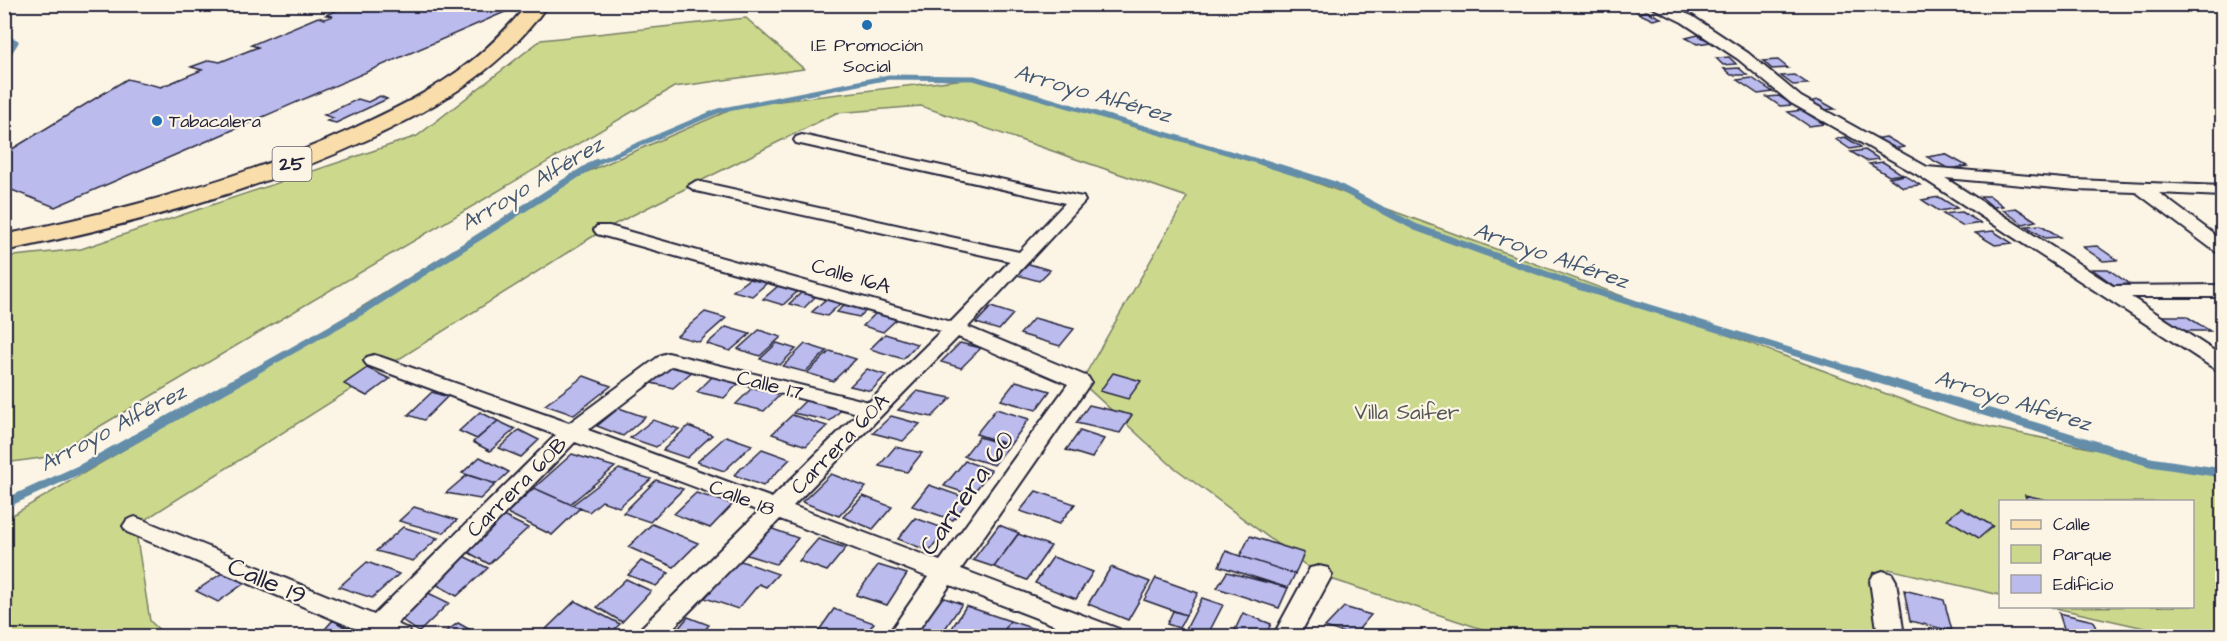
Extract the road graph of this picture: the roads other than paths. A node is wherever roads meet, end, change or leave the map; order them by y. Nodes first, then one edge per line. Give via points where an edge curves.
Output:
1 (540, 4) edge
2 (1651, 4) edge
3 (802, 140) dead end
4 (1924, 172) junction
5 (696, 186) dead end
6 (2141, 188) junction
7 (2223, 191) edge
8 (603, 230) dead end
9 (4, 243) edge
10 (2223, 248) edge
11 (1023, 258) junction
12 (2223, 291) edge
13 (2110, 292) junction
14 (955, 329) junction
15 (668, 359) joint
16 (374, 362) dead end
17 (2223, 364) edge
18 (1081, 382) joint
19 (872, 410) junction
20 (573, 431) junction
21 (776, 511) junction
22 (135, 526) dead end
23 (945, 573) junction
24 (1319, 575) dead end
25 (1883, 581) dead end
26 (388, 632) edge
27 (649, 636) edge
28 (900, 636) edge
29 (1110, 636) edge
30 (1286, 636) edge
31 (1891, 636) edge

1 - 9 main road, 25 via 508,39 446,89 343,143 228,187
2 - 4 street via 1687,19 1743,56 1796,100
3 - 11 street, Carrera 60A via 1077,201
4 - 6 street
4 - 13 street
5 - 11 street
6 - 7 street
6 - 10 street
8 - 14 street, Calle 16A
11 - 14 street, Carrera 60A
12 - 13 street
13 - 17 street
14 - 18 street, Calle 16A
14 - 19 street, Carrera 60A
15 - 19 street, Calle 17
15 - 20 street, Carrera 60B
16 - 20 street, Calle 18
18 - 23 street, Carrera 60
19 - 21 street, Carrera 60A
20 - 21 street, Calle 18
20 - 26 street, Carrera 60B
21 - 23 street, Calle 18
21 - 27 street, Carrera 60A
22 - 26 street, Calle 19
23 - 28 street, Carrera 60
23 - 29 street, Calle 18
24 - 30 street
25 - 31 street

